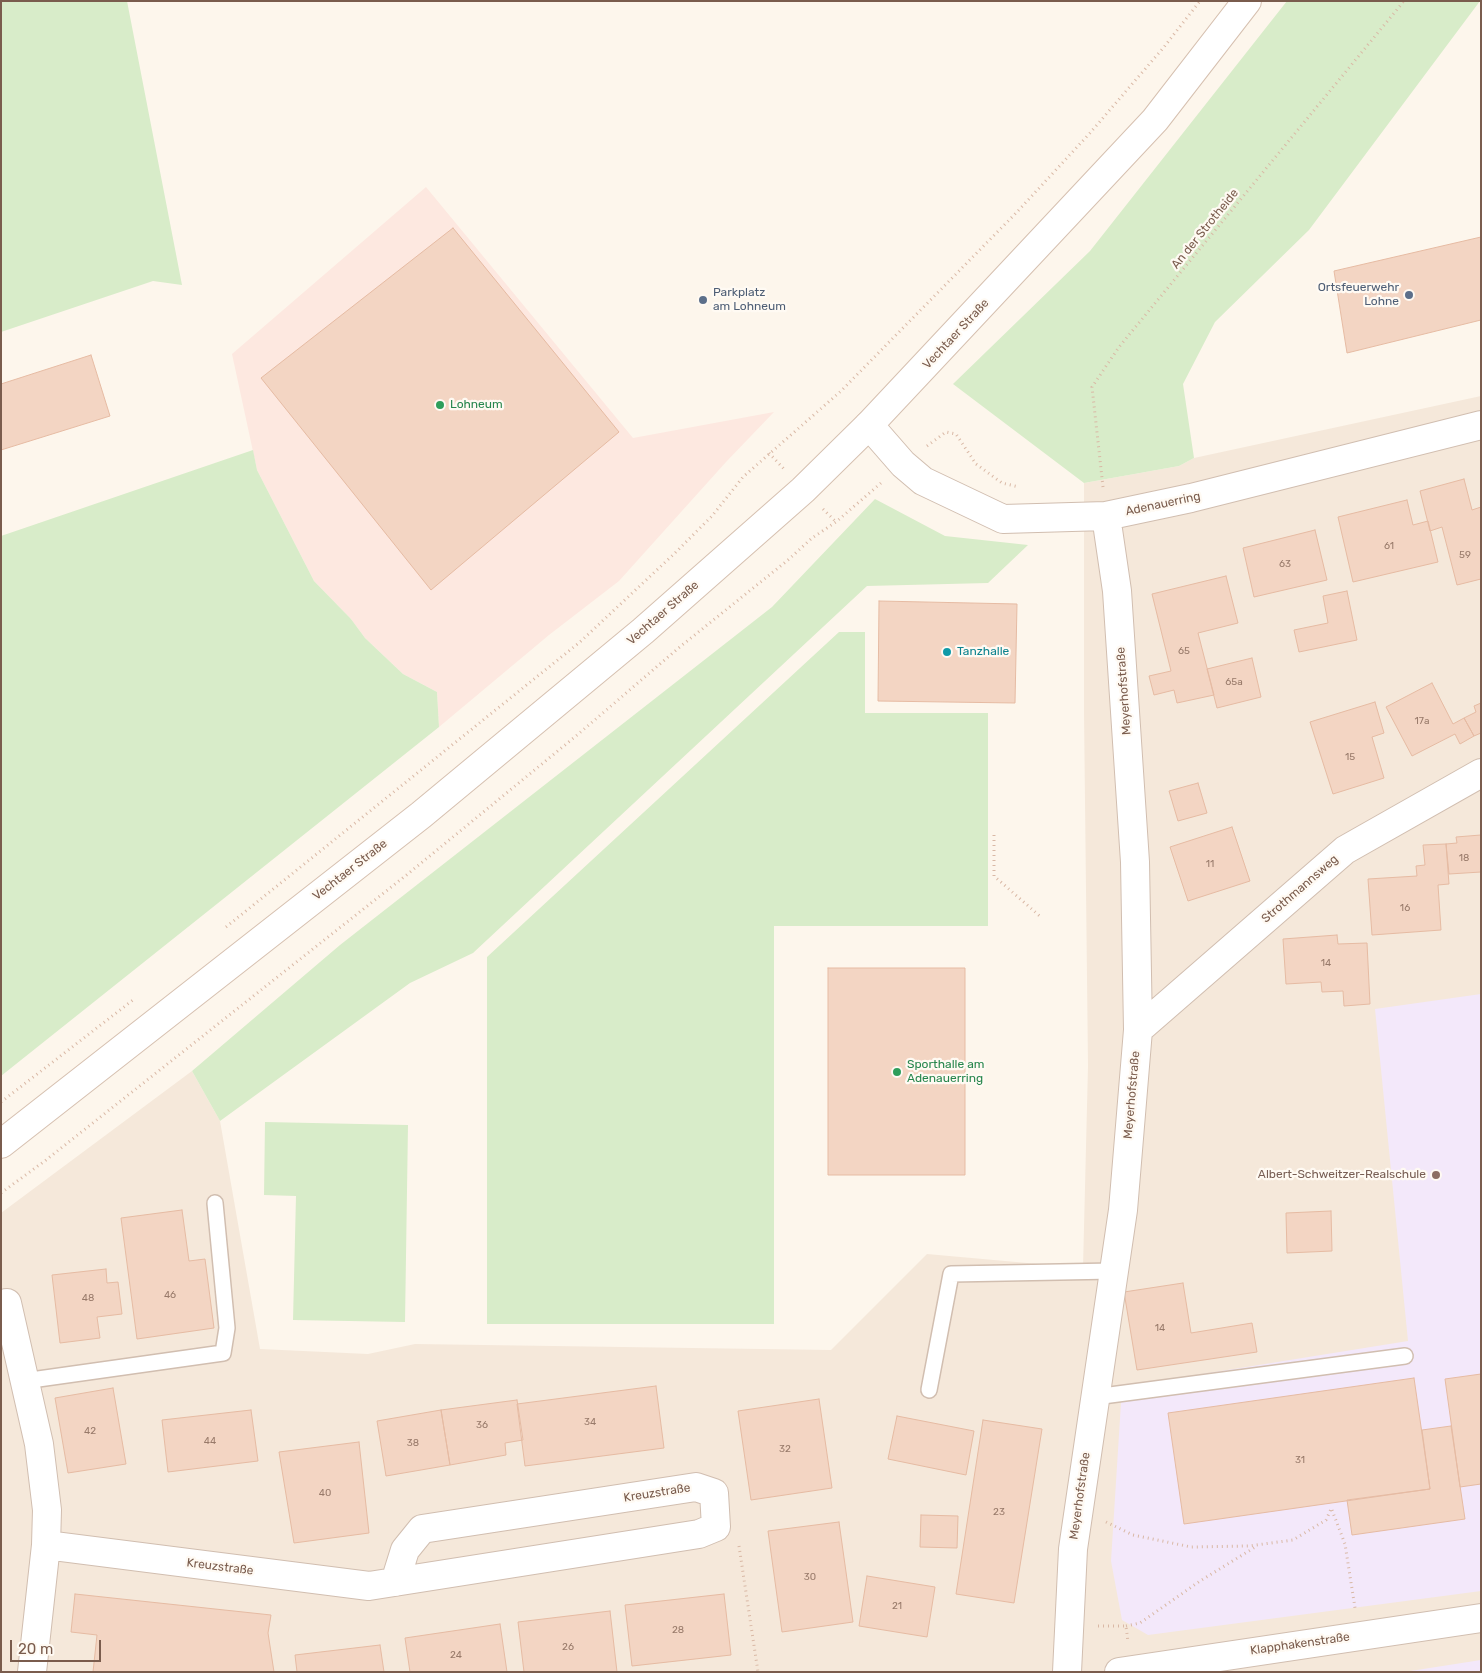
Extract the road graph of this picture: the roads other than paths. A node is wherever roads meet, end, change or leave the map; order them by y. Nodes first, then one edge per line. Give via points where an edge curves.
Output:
1 (1247, 1) edge
2 (869, 425) junction
3 (1481, 425) edge
4 (1105, 505) junction
5 (1481, 773) edge
6 (1138, 1030) junction
7 (1, 1144) edge
8 (215, 1203) dead end
9 (1114, 1271) junction
10 (7, 1304) dead end
11 (1406, 1356) dead end
12 (24, 1381) junction
13 (929, 1390) dead end
14 (1095, 1397) junction
15 (46, 1544) junction
16 (395, 1582) junction
17 (1481, 1618) edge
18 (1126, 1671) edge
19 (32, 1672) edge
20 (1067, 1672) edge

1 - 2 street, Vechtaer Straße via 1155,120
2 - 4 street, Adenauerring via 902,464 923,481 1003,519
2 - 7 street, Vechtaer Straße via 802,490 635,638 421,815
3 - 4 street, Adenauerring via 1191,498
4 - 6 street, Meyerhofstraße via 1117,591 1135,862
5 - 6 street, Strothmannsweg via 1345,850
6 - 9 street, Meyerhofstraße
8 - 12 lane via 227,1328 223,1353
9 - 13 lane via 951,1274
9 - 14 street, Meyerhofstraße
10 - 12 street
11 - 14 lane
12 - 15 street via 39,1444 47,1510
14 - 20 street, Meyerhofstraße via 1073,1549
15 - 16 street, Kreuzstraße via 369,1586
15 - 19 street
16 - 16 street, Kreuzstraße via 404,1550 422,1529 696,1487 714,1493 716,1527 699,1534
17 - 18 street, Klapphakenstraße

